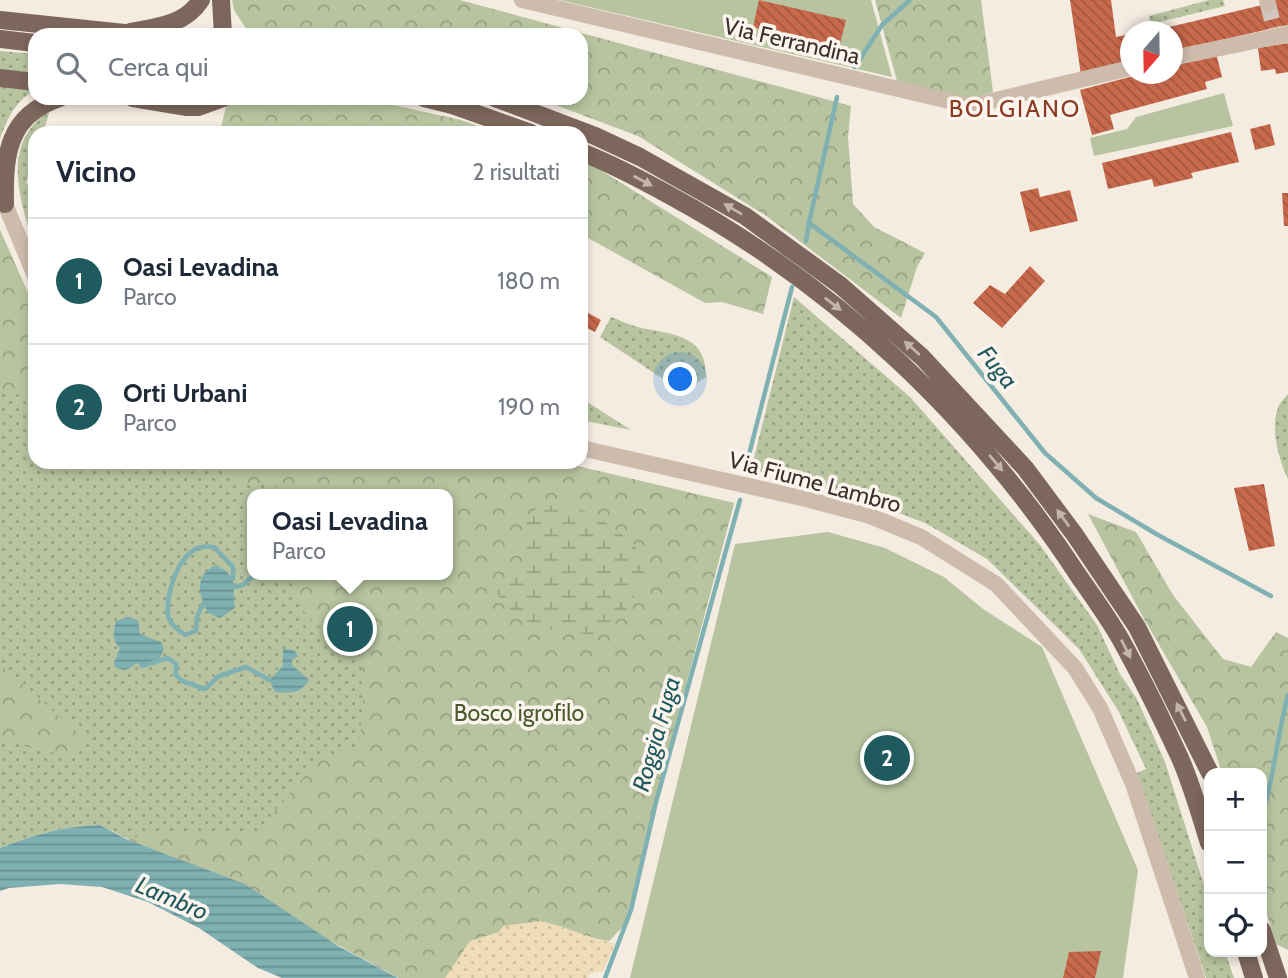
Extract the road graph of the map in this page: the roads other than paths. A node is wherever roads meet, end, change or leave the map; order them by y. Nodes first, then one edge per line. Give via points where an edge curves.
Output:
1 (201, 0) edge
2 (220, 0) edge
3 (522, 0) edge
4 (0, 20) edge
5 (77, 28) edge
6 (156, 28) edge
7 (222, 28) edge
8 (1279, 33) edge
9 (0, 39) edge
10 (28, 42) edge
11 (1183, 55) edge
12 (1120, 70) edge
13 (0, 78) edge
14 (28, 81) edge
15 (46, 105) edge
16 (175, 105) edge
17 (195, 105) edge
18 (452, 105) edge
19 (513, 105) edge
20 (511, 126) edge
21 (568, 126) edge
22 (588, 134) edge
23 (588, 155) edge
24 (3, 199) edge
25 (28, 259) edge
26 (588, 450) edge
27 (1208, 768) edge
28 (1205, 831) edge
29 (1267, 938) edge
30 (1267, 945) edge
31 (1288, 956) edge
32 (1248, 957) edge
33 (1197, 978) edge
34 (1254, 978) edge
35 (1278, 978) edge

1 - 6 main road via 176,22
2 - 7 main road
3 - 12 street, Via Ferrandina via 970,106
4 - 5 main road
8 - 11 street
9 - 10 main road
13 - 14 main road
15 - 24 main road via 32,112 13,138
16 - 17 main road
18 - 20 main road
21 -> 19 main road
27 -> 22 main road via 1137,627 1075,535 1025,468 922,357 841,285 746,216
23 -> 28 main road via 691,207 792,273 882,345 960,423 1055,539 1121,639 1181,760
24 - 25 street
26 - 33 street, Via Fiume Lambro via 870,516 921,537 996,584 1075,668 1100,708 1133,784
29 - 31 main road
30 - 35 main road
32 - 34 main road

